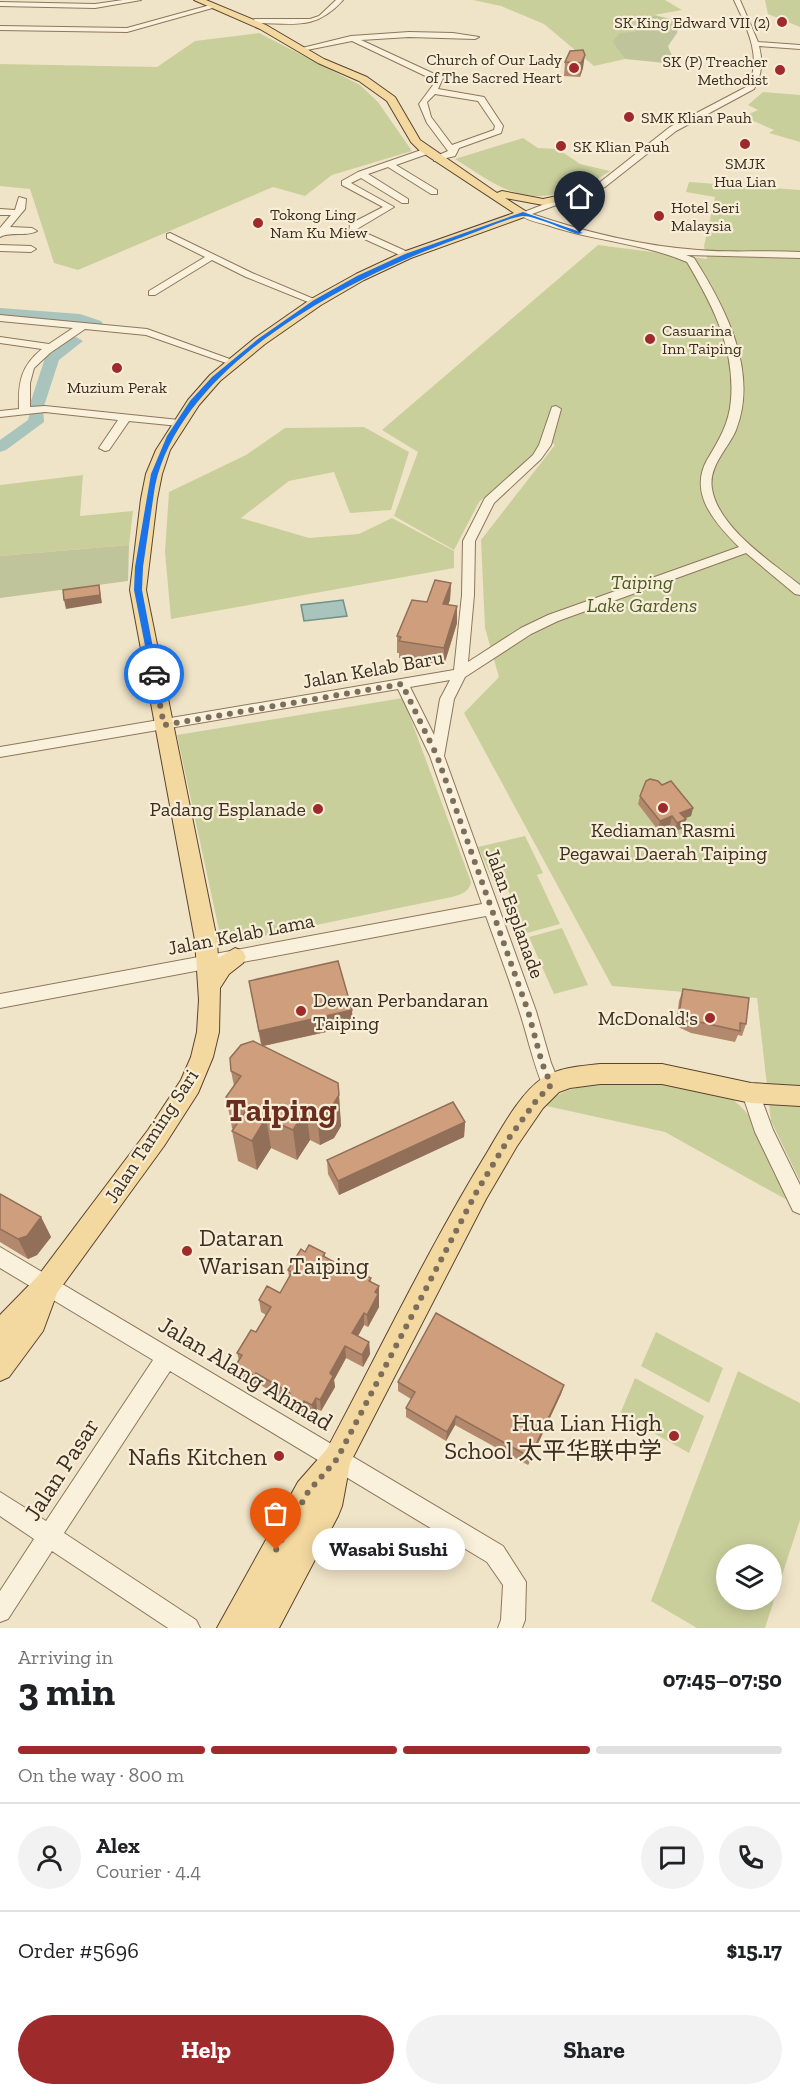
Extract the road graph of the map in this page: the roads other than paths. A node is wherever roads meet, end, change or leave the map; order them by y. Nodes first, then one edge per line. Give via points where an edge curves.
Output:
1 (138, 0) edge
2 (340, 0) edge
3 (737, 0) edge
4 (49, 1) edge
5 (1, 3) edge
6 (211, 5) edge
7 (255, 23) junction
8 (0, 28) edge
9 (475, 37) dead end
10 (351, 38) junction
11 (757, 44) junction
12 (800, 46) edge
13 (302, 49) junction
14 (433, 91) junction
15 (452, 150) junction
16 (427, 152) junction
17 (437, 159) junction
18 (389, 164) junction
19 (361, 174) junction
20 (380, 186) junction
21 (477, 186) junction
22 (416, 190) dead end
23 (363, 193) junction
24 (580, 194) junction
25 (493, 196) junction
26 (22, 199) dead end
27 (382, 201) junction
28 (0, 212) edge
29 (18, 213) junction
30 (523, 214) junction
31 (488, 225) junction
32 (32, 231) dead end
33 (3, 232) edge
34 (170, 236) dead end
35 (781, 241) dead end
36 (0, 248) edge
37 (31, 249) dead end
38 (664, 249) junction
39 (696, 253) junction
40 (752, 253) junction
41 (732, 254) junction
42 (407, 255) junction
43 (800, 255) edge
44 (211, 257) junction
45 (697, 270) junction
46 (152, 293) dead end
47 (316, 302) junction
48 (0, 318) edge
49 (85, 325) junction
50 (0, 340) edge
51 (52, 347) junction
52 (233, 362) junction
53 (556, 409) dead end
54 (25, 410) junction
55 (0, 414) edge
56 (125, 418) junction
57 (178, 423) junction
58 (105, 448) dead end
59 (749, 548) junction
60 (800, 591) edge
61 (460, 674) junction
62 (402, 684) junction
63 (164, 725) junction
64 (0, 752) edge
65 (437, 756) junction
66 (490, 909) junction
67 (206, 940) junction
68 (235, 957) junction
69 (209, 962) junction
70 (210, 985) junction
71 (0, 1001) edge
72 (551, 1085) junction
73 (751, 1093) junction
74 (800, 1096) edge
75 (800, 1205) edge
76 (0, 1257) edge
77 (47, 1285) junction
78 (0, 1336) edge
79 (167, 1357) junction
80 (0, 1368) edge
81 (337, 1459) junction
82 (0, 1503) edge
83 (49, 1536) junction
84 (0, 1611) edge
85 (188, 1628) edge
86 (232, 1628) edge
87 (263, 1628) edge
88 (510, 1628) edge

1 - 4 street via 95,6
2 - 7 street via 311,21
3 - 11 street
4 - 5 street
6 - 7 main road
6 - 8 street via 127,30
7 - 13 main road
9 - 10 street via 407,33
10 - 13 street
10 - 14 street via 438,78
11 - 12 street
11 - 24 street via 751,87 673,129 609,180
13 - 16 main road via 381,91 398,107 416,141
14 - 15 street via 424,100 423,108
14 - 15 street via 481,99 499,126 498,131 461,143
15 - 17 street via 450,155
16 - 17 main road
16 - 18 street
17 - 21 main road
18 - 19 street
18 - 22 street via 430,189
19 - 20 street
19 - 23 street via 345,183
20 - 23 street
20 - 27 street via 403,197
21 - 24 main road via 534,201
21 - 25 main road
23 - 27 street
24 - 30 street
25 - 30 main road
25 - 31 main road via 500,213
26 - 29 street
27 - 42 street via 390,207 352,230
28 - 29 street
29 - 33 street
30 - 31 main road, Jalan Taming Sari
30 - 38 street via 580,233
31 - 42 main road, Jalan Taming Sari
32 - 33 street
34 - 44 street
35 - 40 street via 770,249
36 - 37 street
38 - 39 street
38 - 45 street via 685,255
39 - 41 street
39 - 45 street
40 - 41 street
40 - 43 street
41 - 45 street via 710,260
42 - 47 main road, Jalan Taming Sari
44 - 46 street
44 - 47 street
45 - 59 street via 730,338 738,400 730,433 706,475 706,490 720,517
47 - 52 main road, Jalan Taming Sari
48 - 49 street
49 - 51 street
49 - 52 street via 147,332
50 - 51 street
51 - 54 street via 28,368
52 - 57 main road, Jalan Taming Sari
53 - 61 street, Jalan Kelab Baru via 545,445 489,501 469,541
54 - 55 street
54 - 56 street
56 - 57 street
56 - 58 street
57 - 63 main road, Jalan Taming Sari via 154,474 139,567 138,590
59 - 60 street
59 - 61 street via 553,618
61 - 62 street, Jalan Kelab Baru
61 - 65 street, Jalan Esplanade via 447,699
62 - 63 street, Jalan Kelab Baru
62 - 65 street, Jalan Esplanade
63 - 64 street, Jalan Kelab Baru
63 - 67 main road, Jalan Taming Sari
65 - 66 street, Jalan Esplanade
66 - 68 street, Jalan Kelab Lama
66 - 72 street, Jalan Esplanade
67 - 68 main road via 220,952
67 - 69 main road, Jalan Taming Sari
68 - 69 street, Jalan Kelab Lama
68 - 70 main road via 221,968
69 - 70 main road, Jalan Taming Sari
69 - 71 street, Jalan Kelab Lama
70 - 77 main road, Jalan Taming Sari via 208,1032 190,1086
72 - 73 main road via 600,1074 651,1074
72 - 81 main road via 486,1174
73 - 74 main road
73 - 75 street via 764,1132
76 - 77 street, Jalan Alang Ahmad
77 - 78 main road, Jalan Taming Sari
77 - 79 street, Jalan Alang Ahmad
77 - 80 main road, Jalan Taming Sari via 34,1322
79 - 81 street, Jalan Alang Ahmad
79 - 83 street, Jalan Pasar
81 - 86 main road via 308,1492
81 - 87 main road via 328,1506
81 - 88 street, Jalan Alang Ahmad via 495,1554 515,1582
82 - 83 street
83 - 84 street, Jalan Pasar
83 - 85 street

